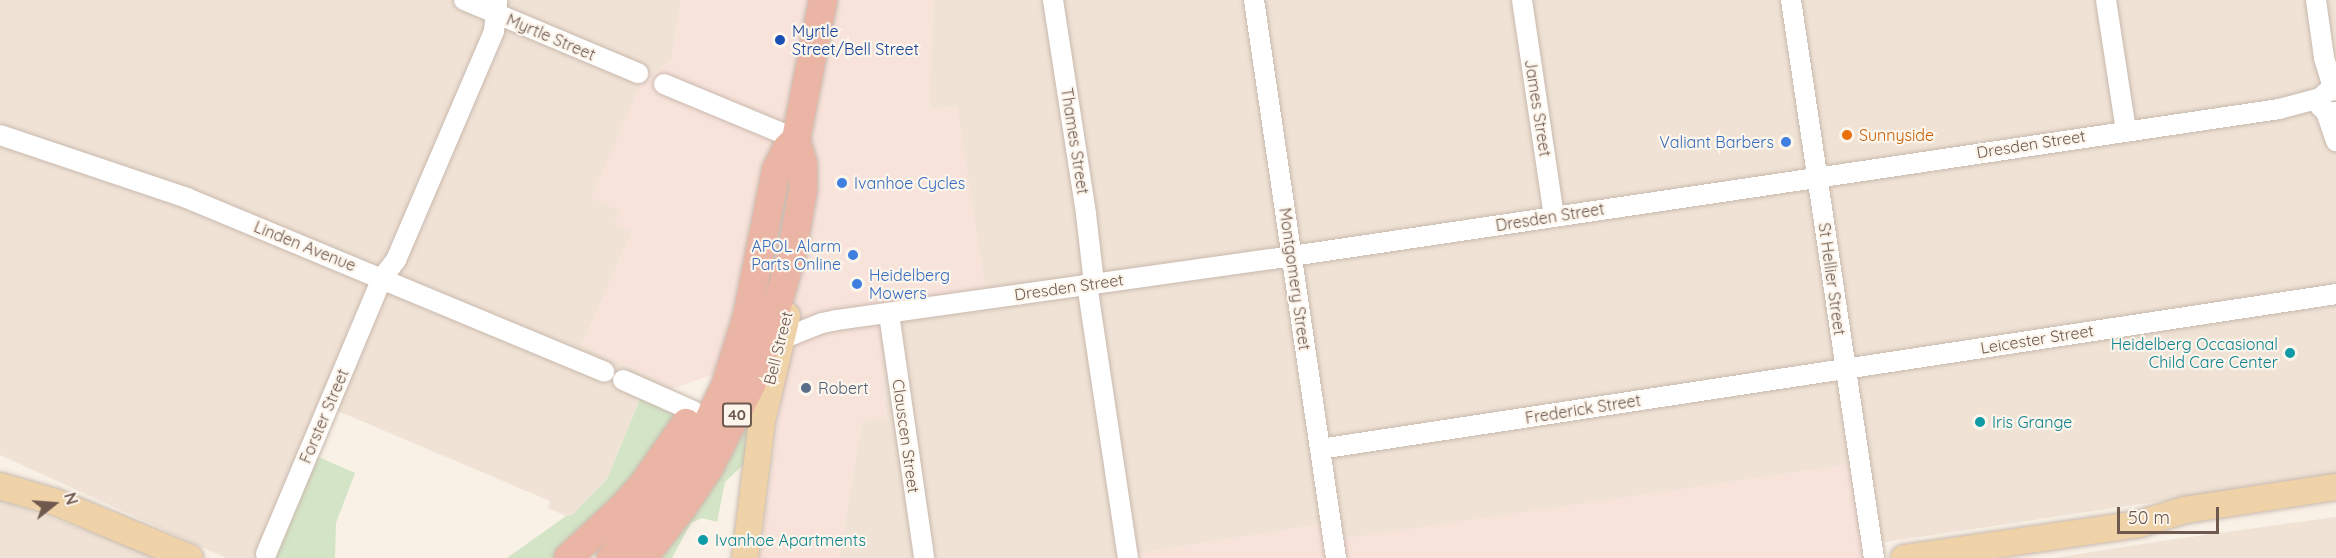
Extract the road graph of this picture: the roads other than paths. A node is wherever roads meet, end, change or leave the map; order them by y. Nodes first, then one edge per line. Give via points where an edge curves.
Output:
1 (464, 0) edge
2 (823, 0) edge
3 (1053, 0) edge
4 (1254, 0) edge
5 (1522, 0) edge
6 (1791, 0) edge
7 (2106, 0) edge
8 (2316, 0) edge
9 (496, 7) edge
10 (638, 74) dead end
11 (664, 84) dead end
12 (2328, 101) edge
13 (2126, 130) junction
14 (0, 135) edge
15 (796, 139) junction
16 (2336, 141) edge
17 (1817, 177) junction
18 (1554, 216) junction
19 (792, 253) junction
20 (1291, 256) junction
21 (382, 278) junction
22 (1090, 283) junction
23 (752, 293) junction
24 (2336, 294) edge
25 (790, 300) junction
26 (889, 314) junction
27 (822, 323) junction
28 (782, 339) junction
29 (1845, 368) junction
30 (604, 372) dead end
31 (623, 380) dead end
32 (693, 411) junction
33 (1320, 449) junction
34 (0, 486) edge
35 (2336, 487) edge
36 (2336, 503) edge
37 (2139, 524) junction
38 (266, 554) dead end
39 (190, 558) edge
40 (568, 558) edge
41 (611, 558) edge
42 (643, 558) edge
43 (745, 558) edge
44 (924, 558) edge
45 (1128, 558) edge
46 (1336, 558) edge
47 (1874, 558) edge
48 (1904, 558) edge

1 - 9 street, Myrtle Street
2 - 15 highway, Bell Street / 40
3 - 22 street, Thames Street via 1086,214
4 - 20 street, Montgomery Street
5 - 18 street, James Street
6 - 17 street, St Hellier Street
7 - 13 street
8 - 12 street
9 - 10 street, Myrtle Street
9 - 21 street, Forster Street via 484,24 384,257
11 - 15 street
12 - 13 street, Dresden Street
12 - 16 street
13 - 17 street, Dresden Street
14 - 21 street, Linden Avenue via 187,198
15 - 19 highway, Bell Street / 40 via 803,178
15 - 23 highway, Bell Street / 40 via 776,170
17 - 18 street, Dresden Street
17 - 29 street, St Hellier Street
18 - 20 street, Dresden Street
19 - 25 main road, Bell Street
19 - 42 highway, 40 via 770,332 741,408 704,476
20 - 22 street, Dresden Street
20 - 33 street, Montgomery Street
21 - 30 street, Linden Avenue
21 - 38 street, Forster Street
22 - 26 street, Dresden Street
22 - 45 street, Thames Street
23 - 32 highway
23 - 41 highway, 40 via 735,361 703,432 651,511
24 - 29 street, Leicester Street
25 - 27 street via 801,315
25 - 28 main road, Bell Street
26 - 27 street, Dresden Street
26 - 44 street, Clauscen Street
27 - 28 street, Dresden Street
28 - 43 main road, Bell Street via 762,422
29 - 33 street, Frederick Street
29 - 47 street, St Hellier Street
31 - 32 street
32 - 40 highway via 642,486
33 - 46 street, Montgomery Street
34 - 39 main road via 55,502
35 - 37 main road via 2185,510
36 - 37 main road via 2186,524
37 - 48 main road

